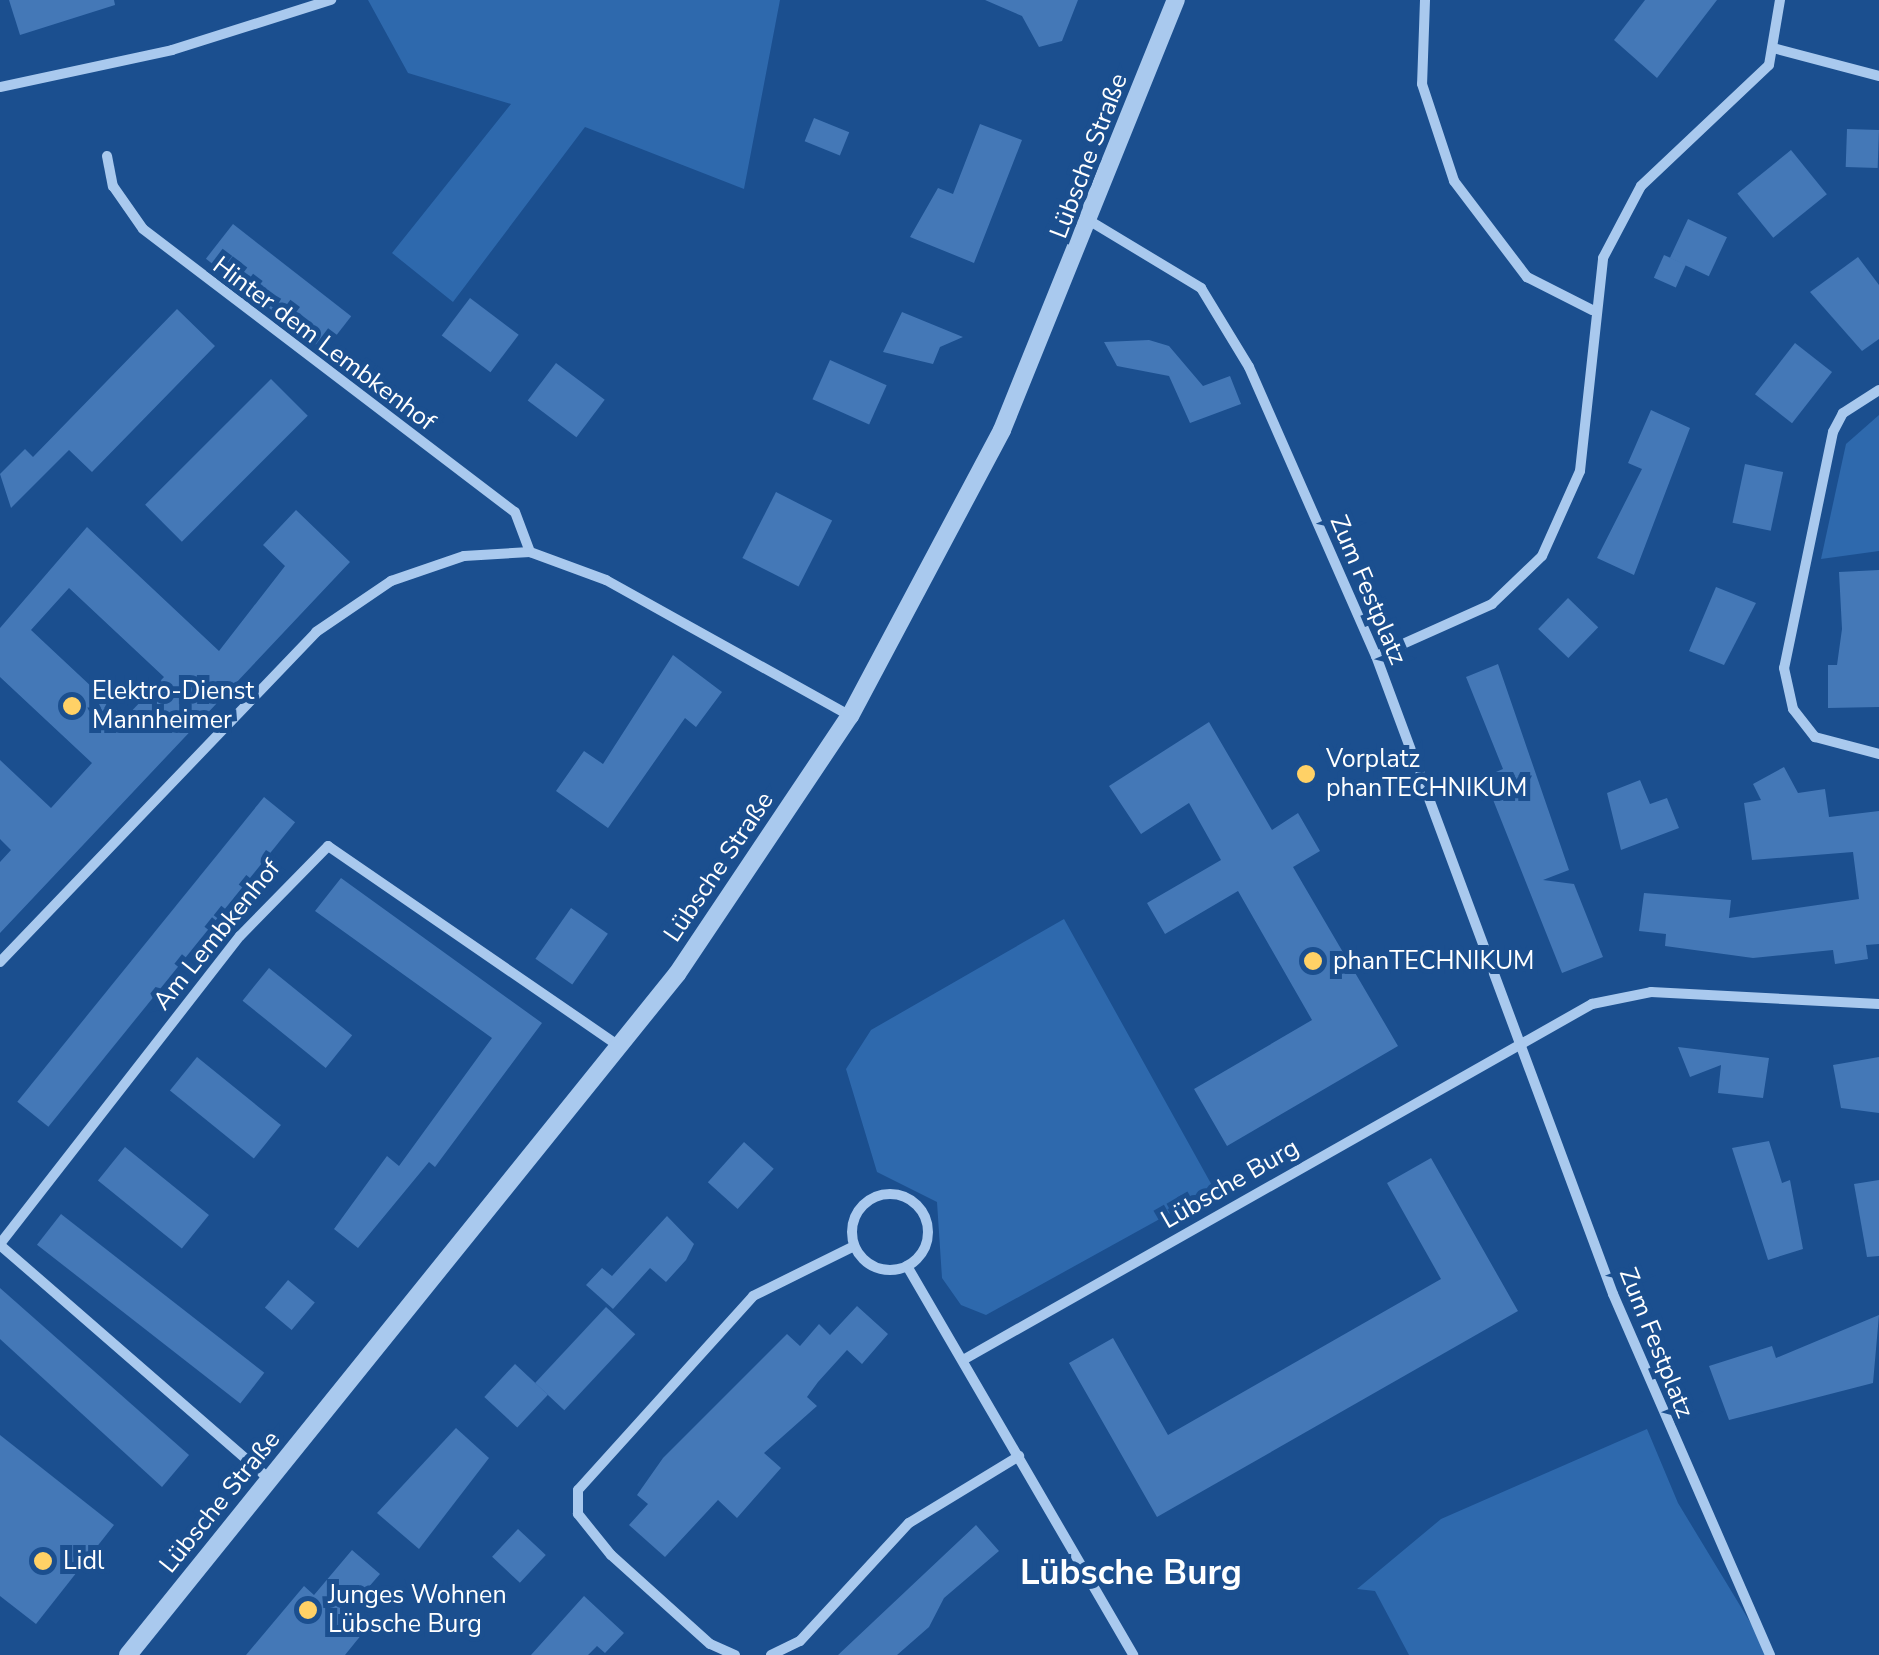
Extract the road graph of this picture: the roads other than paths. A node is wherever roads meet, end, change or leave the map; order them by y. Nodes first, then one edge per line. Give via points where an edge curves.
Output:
1 (332, 0) edge
2 (1176, 0) edge
3 (1425, 0) edge
4 (1780, 0) edge
5 (1777, 49) junction
6 (1879, 76) edge
7 (0, 87) edge
8 (107, 156) dead end
9 (1090, 221) junction
10 (1592, 310) junction
11 (1879, 390) edge
12 (530, 552) junction
13 (1376, 656) junction
14 (850, 716) junction
15 (1879, 754) edge
16 (0, 962) edge
17 (1879, 1004) edge
18 (1516, 1042) junction
19 (620, 1046) junction
20 (0, 1244) edge
21 (854, 1246) junction
22 (907, 1266) junction
23 (964, 1360) junction
24 (1019, 1456) junction
25 (270, 1480) junction
26 (128, 1655) edge
27 (735, 1655) edge
28 (771, 1655) edge
29 (1133, 1655) edge
30 (1770, 1655) edge

1 - 7 street via 172,50
2 - 9 street, Lübsche Straße
3 - 10 street via 1422,84 1454,181 1528,277
4 - 5 street
5 - 6 street
5 - 10 street via 1641,186 1603,258
8 - 12 street, Hinter dem Lembkenhof via 113,186 143,229 516,512
9 - 13 street, Zum Festplatz via 1172,263 1229,325
9 - 14 street, Lübsche Straße via 1002,430
10 - 13 street via 1580,471 1542,556 1492,604
11 - 15 street via 1842,414 1833,432 1784,668 1793,708 1815,737
12 - 14 street via 606,580
12 - 16 street via 464,556 391,582 316,632
13 - 18 street, Zum Festplatz
14 - 19 street, Lübsche Straße
17 - 18 street via 1651,992 1592,1004
18 - 23 street, Lübsche Burg
18 - 30 street, Zum Festplatz via 1627,1328
19 - 20 street, Am Lembkenhof via 328,846 240,936
19 - 25 street, Lübsche Straße
20 - 25 street, Am Lembkenhof
21 - 22 street via 873,1266
21 - 22 street via 853,1222 866,1202 908,1198 928,1226 924,1250
21 - 27 street via 754,1296 578,1490 578,1514 610,1555
22 - 23 street
23 - 24 street
24 - 28 street via 909,1524 800,1640
24 - 29 street
25 - 26 street, Lübsche Straße

